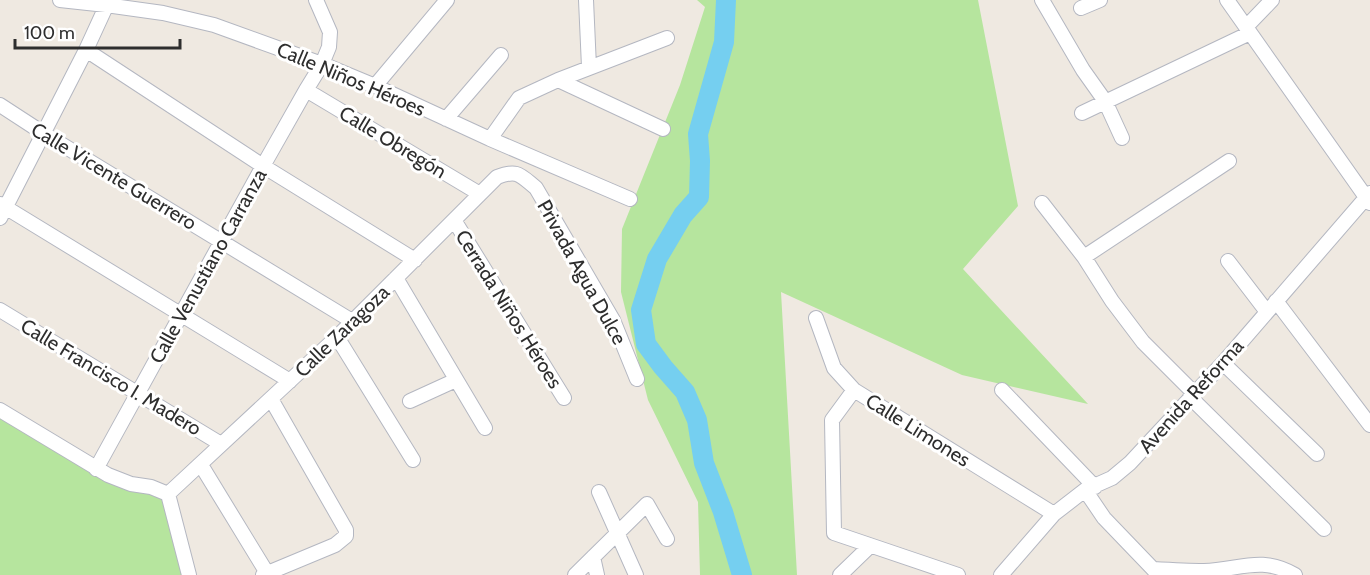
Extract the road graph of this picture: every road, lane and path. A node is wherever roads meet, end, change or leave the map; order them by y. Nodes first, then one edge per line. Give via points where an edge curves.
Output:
1 (60, 0) edge
2 (316, 0) edge
3 (447, 0) edge
4 (586, 0) edge
5 (1042, 0) edge
6 (1100, 0) edge
7 (1227, 0) edge
8 (1272, 0) edge
9 (86, 2) edge
10 (107, 2) edge
11 (1081, 8) dead end
12 (1248, 30) junction
13 (667, 38) dead end
14 (86, 50) junction
15 (501, 55) dead end
16 (589, 67) junction
17 (314, 77) junction
18 (558, 80) junction
19 (375, 86) junction
20 (1105, 101) junction
21 (0, 105) edge
22 (1082, 113) dead end
23 (446, 119) junction
24 (663, 129) dead end
25 (43, 134) junction
26 (1122, 138) dead end
27 (490, 139) junction
28 (1229, 161) dead end
29 (263, 165) junction
30 (516, 173) joint
31 (480, 194) junction
32 (1368, 198) edge
33 (630, 199) dead end
34 (1042, 203) dead end
35 (2, 210) edge
36 (454, 220) junction
37 (222, 241) junction
38 (1084, 256) junction
39 (415, 260) junction
40 (1228, 261) dead end
41 (396, 278) junction
42 (1271, 307) junction
43 (0, 310) edge
44 (181, 316) junction
45 (816, 318) dead end
46 (352, 321) junction
47 (337, 338) junction
48 (1223, 363) junction
49 (456, 380) junction
50 (637, 380) dead end
51 (290, 381) junction
52 (854, 390) junction
53 (1002, 390) dead end
54 (139, 393) junction
55 (1192, 395) junction
56 (564, 398) dead end
57 (271, 399) junction
58 (410, 402) dead end
59 (0, 410) edge
60 (1370, 425) edge
61 (485, 428) dead end
62 (221, 444) junction
63 (1317, 454) dead end
64 (413, 460) dead end
65 (201, 465) junction
66 (96, 469) junction
67 (1090, 489) junction
68 (599, 492) dead end
69 (168, 494) junction
70 (1054, 514) junction
71 (1324, 529) dead end
72 (616, 533) junction
73 (667, 539) dead end
74 (870, 546) junction
75 (593, 557) junction
76 (1157, 572) edge
77 (265, 574) edge
78 (189, 575) edge
79 (575, 575) edge
80 (597, 575) edge
81 (636, 575) edge
82 (840, 575) edge
83 (958, 575) edge
84 (1000, 575) edge
85 (1295, 575) edge

1 - 9 street, Calle Niños Héroes
2 - 17 street, Calle Venustiano Carranza via 330,32 328,47
3 - 19 street
4 - 16 street
5 - 20 street
6 - 11 street
7 - 12 street
8 - 12 street
9 - 10 street, Calle Niños Héroes
10 - 14 street
10 - 17 street, Calle Niños Héroes via 214,25
12 - 20 street
12 - 32 street
13 - 16 street
14 - 25 street
14 - 29 street
15 - 23 street
16 - 18 street
17 - 19 street, Calle Niños Héroes
17 - 29 street, Calle Venustiano Carranza
17 - 31 street, Calle Obregón
18 - 24 street
18 - 27 street via 519,98
19 - 23 street, Calle Niños Héroes
20 - 22 street
20 - 26 street
21 - 25 street, Calle Vicente Guerrero
23 - 27 street, Calle Niños Héroes
25 - 35 street
25 - 37 street, Calle Vicente Guerrero
27 - 33 street, Calle Niños Héroes
28 - 38 street
29 - 37 street, Calle Venustiano Carranza
29 - 39 street
30 - 31 street, Calle Zaragoza via 497,177
30 - 50 street, Privada Agua Dulce via 536,188 613,320
31 - 36 street, Calle Zaragoza
32 - 42 street, Avenida Reforma
34 - 38 street
35 - 44 street
36 - 39 street, Calle Zaragoza
36 - 56 street, Cerrada Niños Héroes
37 - 44 street, Calle Venustiano Carranza
37 - 46 street, Calle Vicente Guerrero
38 - 55 street via 1143,342
39 - 41 street, Calle Zaragoza
40 - 42 street
41 - 46 street, Calle Zaragoza
41 - 49 street
42 - 48 street, Avenida Reforma
42 - 60 street
43 - 54 street, Calle Francisco I. Madero
44 - 51 street
44 - 54 street, Calle Venustiano Carranza
45 - 52 street, Calle Limones via 834,368
46 - 47 street, Calle Zaragoza
47 - 51 street, Calle Zaragoza
47 - 64 street
48 - 55 street, Avenida Reforma
48 - 63 street
49 - 58 street
49 - 61 street
51 - 57 street, Calle Zaragoza
52 - 70 street, Calle Limones
52 - 74 street via 832,420 834,533
53 - 67 street
54 - 62 street, Calle Francisco I. Madero
54 - 66 street, Calle Venustiano Carranza
55 - 67 street, Avenida Reforma via 1130,463
55 - 71 street
57 - 62 street, Calle Zaragoza
57 - 77 street via 346,536 335,545
59 - 66 street
62 - 65 street, Calle Zaragoza
65 - 69 street, Calle Zaragoza
65 - 77 street
66 - 69 street
67 - 70 street, Avenida Reforma
67 - 76 street via 1104,518
68 - 72 street
69 - 78 street
70 - 84 street, Avenida Reforma
72 - 73 street via 647,504
72 - 75 street
72 - 81 street
74 - 82 street
74 - 83 street
75 - 79 street
75 - 80 street
76 - 85 street via 1274,565

